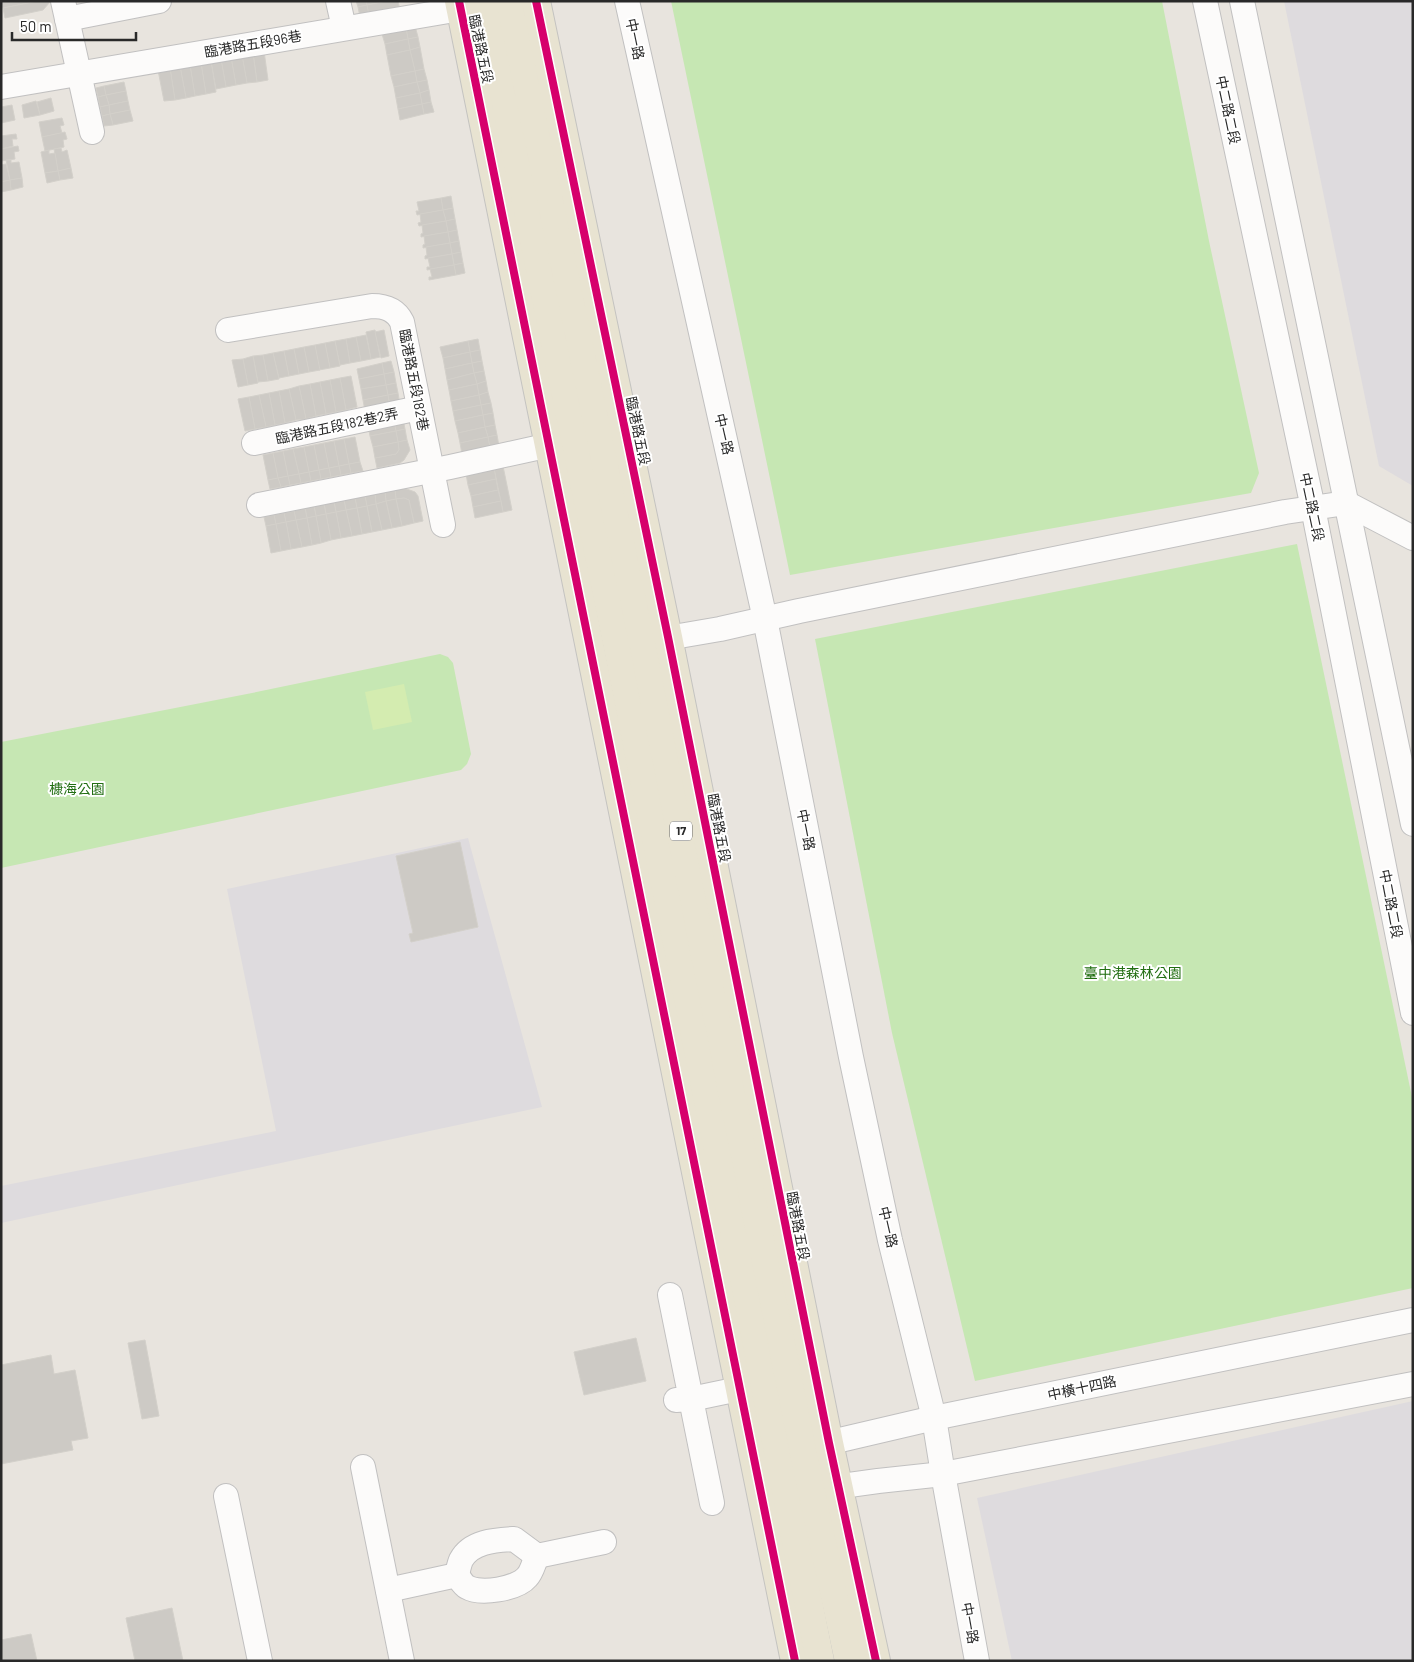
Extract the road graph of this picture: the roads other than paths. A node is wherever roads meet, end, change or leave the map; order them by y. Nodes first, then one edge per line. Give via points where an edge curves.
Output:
1 (159, 1) edge
2 (338, 1) edge
3 (536, 1) edge
4 (627, 1) edge
5 (1205, 1) edge
6 (1242, 1) edge
7 (484, 3) edge
8 (65, 10) edge
9 (344, 28) junction
10 (78, 73) junction
11 (1, 87) edge
12 (92, 132) dead end
13 (228, 330) dead end
14 (419, 408) junction
15 (254, 443) dead end
16 (550, 445) junction
17 (432, 470) junction
18 (1346, 503) junction
19 (259, 505) dead end
20 (1313, 508) junction
21 (443, 525) dead end
22 (1413, 538) edge
23 (765, 619) junction
24 (630, 645) junction
25 (1413, 824) edge
26 (1413, 1013) edge
27 (670, 1295) dead end
28 (1413, 1320) edge
29 (777, 1381) junction
30 (1413, 1384) edge
31 (684, 1400) junction
32 (934, 1418) junction
33 (791, 1450) junction
34 (363, 1467) dead end
35 (943, 1474) junction
36 (800, 1493) junction
37 (226, 1496) dead end
38 (712, 1503) dead end
39 (604, 1542) dead end
40 (537, 1556) junction
41 (457, 1575) junction
42 (388, 1590) junction
43 (260, 1661) edge
44 (402, 1661) edge
45 (795, 1661) edge
46 (820, 1661) edge
47 (849, 1661) edge
48 (876, 1661) edge
49 (977, 1661) edge

1 - 8 street
2 - 9 street
3 - 24 main road, 臨港路五段 / 17
4 - 23 street, 中一路
5 - 20 street, 中二路二段
6 - 18 street
7 - 9 street, 臨港路五段96巷
7 - 16 main road, 臨港路五段 / 17
7 - 24 main road, 臨港路五段 / 17
8 - 10 street
9 - 10 street, 臨港路五段96巷
10 - 11 street, 臨港路五段96巷
10 - 12 street
13 - 14 street, 臨港路五段182巷 via 365,307 387,307 402,322
14 - 15 street, 臨港路五段182巷2弄
14 - 17 street, 臨港路五段182巷
16 - 17 street
16 - 24 main road, 臨港路五段 / 17
17 - 19 street
17 - 21 street, 臨港路五段182巷
18 - 20 street
18 - 22 street
18 - 25 street
20 - 23 street
20 - 26 street, 中二路二段
23 - 24 street
23 - 32 street, 中一路 via 851,1056 890,1240
24 - 29 main road, 臨港路五段 / 17
24 - 29 main road, 臨港路五段 / 17
27 - 31 street
28 - 32 street, 中橫十四路
29 - 31 street
29 - 33 main road, 臨港路五段 / 17
29 - 33 main road, 臨港路五段 / 17
30 - 35 street
31 - 38 street
32 - 33 street, 中橫十四路
32 - 35 street, 中一路
33 - 36 main road, 臨港路五段 / 17
33 - 36 main road, 臨港路五段 / 17
34 - 42 street
35 - 36 street
35 - 49 street, 中一路
36 - 45 main road, 臨港路五段 / 17
36 - 46 main road, 臨港路五段 / 17
36 - 47 main road, 臨港路五段 / 17
36 - 48 main road, 臨港路五段 / 17
37 - 43 street
39 - 40 street
40 - 41 street via 527,1578 495,1591 467,1587
40 - 41 street via 514,1539 488,1541 462,1559
41 - 42 street
42 - 44 street

